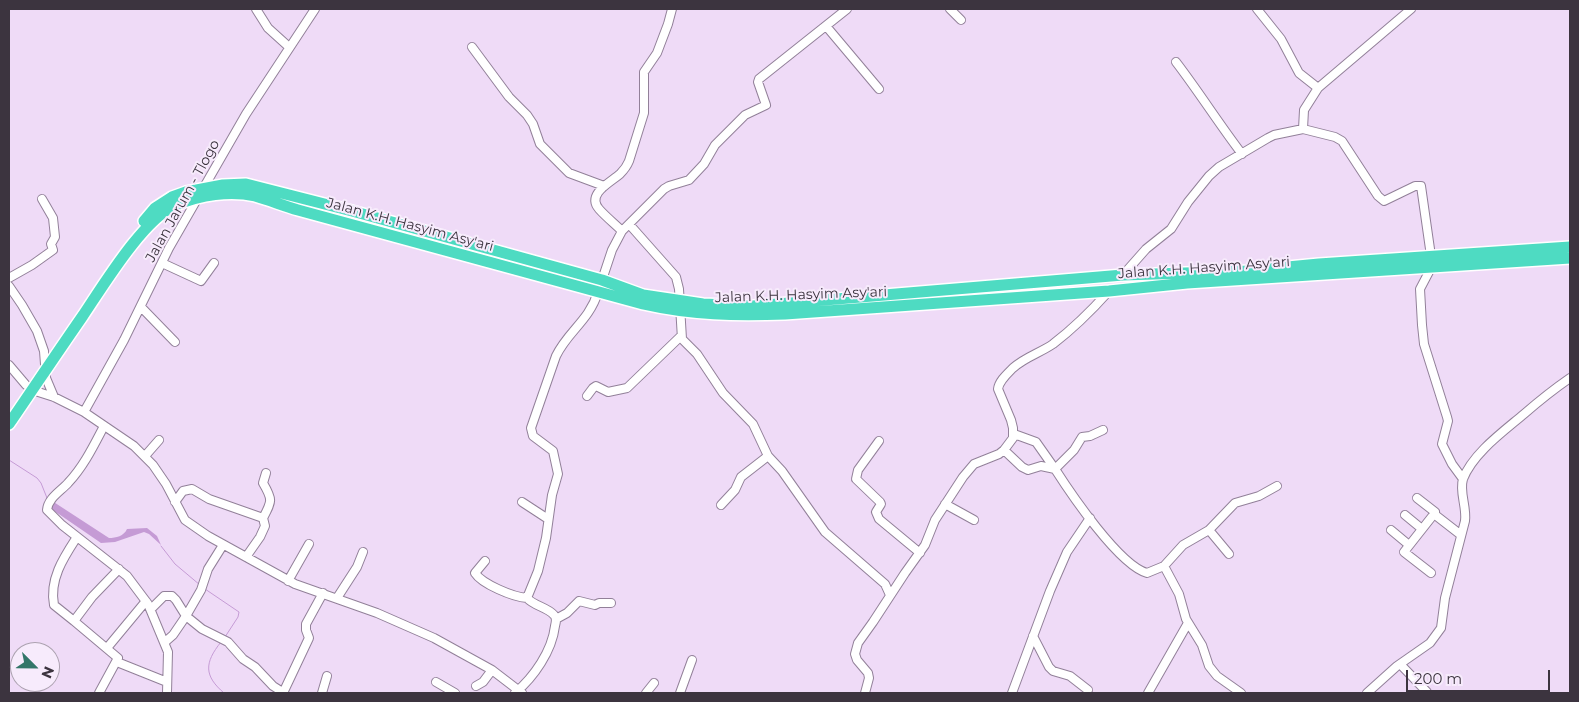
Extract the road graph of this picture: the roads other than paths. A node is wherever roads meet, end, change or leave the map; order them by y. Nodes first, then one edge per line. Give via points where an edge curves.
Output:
1 (256, 9) edge
2 (315, 9) edge
3 (672, 9) edge
4 (847, 9) edge
5 (950, 9) edge
6 (1257, 9) edge
7 (1410, 9) edge
8 (961, 20) dead end
9 (826, 26) junction
10 (289, 47) junction
11 (472, 47) dead end
12 (1176, 62) dead end
13 (1318, 88) junction
14 (879, 89) dead end
15 (1303, 129) junction
16 (1242, 154) junction
17 (604, 186) junction
18 (202, 193) junction
19 (42, 199) dead end
20 (382, 219) junction
21 (629, 224) junction
22 (622, 231) junction
23 (457, 240) junction
24 (433, 247) junction
25 (1569, 255) edge
26 (1434, 260) junction
27 (162, 262) junction
28 (214, 263) dead end
29 (501, 266) junction
30 (1123, 275) junction
31 (9, 278) edge
32 (602, 280) junction
33 (9, 286) edge
34 (986, 286) junction
35 (1109, 291) junction
36 (598, 292) junction
37 (909, 293) junction
38 (1036, 296) junction
39 (967, 301) junction
40 (141, 307) junction
41 (680, 307) junction
42 (681, 336) junction
43 (175, 342) dead end
44 (9, 365) edge
45 (45, 365) junction
46 (1570, 378) edge
47 (28, 389) junction
48 (587, 396) dead end
49 (54, 397) junction
50 (9, 410) edge
51 (84, 412) junction
52 (9, 424) edge
53 (104, 426) junction
54 (1103, 430) dead end
55 (1014, 434) junction
56 (159, 440) dead end
57 (879, 440) dead end
58 (1004, 450) junction
59 (145, 456) junction
60 (768, 456) junction
61 (1055, 469) junction
62 (266, 473) dead end
63 (1463, 480) junction
64 (1277, 486) dead end
65 (1417, 498) dead end
66 (175, 502) junction
67 (522, 502) dead end
68 (945, 504) junction
69 (721, 505) dead end
70 (1434, 514) junction
71 (1405, 515) dead end
72 (263, 518) junction
73 (1090, 518) junction
74 (548, 519) junction
75 (974, 520) dead end
76 (1422, 528) junction
77 (1209, 530) junction
78 (1391, 530) dead end
79 (1461, 535) junction
80 (77, 537) junction
81 (223, 544) junction
82 (1410, 545) junction
83 (307, 547) dead end
84 (363, 552) dead end
85 (920, 553) junction
86 (1229, 554) dead end
87 (246, 557) junction
88 (486, 561) dead end
89 (1164, 566) junction
90 (119, 569) junction
91 (1432, 573) dead end
92 (288, 581) junction
93 (323, 593) junction
94 (890, 595) junction
95 (337, 598) junction
96 (527, 598) junction
97 (146, 601) junction
98 (610, 602) dead end
99 (151, 609) junction
100 (186, 616) junction
101 (556, 619) junction
102 (74, 621) junction
103 (1188, 623) junction
104 (1033, 636) junction
105 (165, 642) junction
106 (108, 648) junction
107 (692, 660) dead end
108 (117, 662) junction
109 (1400, 664) junction
110 (492, 670) junction
111 (327, 676) dead end
112 (167, 682) junction
113 (436, 682) dead end
114 (654, 683) dead end
115 (476, 686) dead end
116 (1088, 690) dead end
117 (519, 692) edge
118 (1427, 692) edge
119 (99, 693) edge
120 (167, 693) edge
121 (283, 693) edge
122 (322, 693) edge
123 (455, 693) edge
124 (646, 693) edge
125 (680, 693) edge
126 (865, 693) edge
127 (1012, 693) edge
128 (1148, 693) edge
129 (1241, 693) edge
130 (1366, 693) edge

1 - 10 street via 268,28
2 - 10 street, Jalan Jarum - Tlogo
3 - 17 street via 657,53 644,72 644,108 632,155 626,168
4 - 9 street
5 - 8 street
6 - 13 street via 1281,39 1299,73
7 - 13 street
9 - 14 street
9 - 21 street via 759,79 766,102 764,107 745,115 715,145 689,180 664,189
10 - 18 street, Jalan Jarum - Tlogo via 246,114
11 - 17 street via 509,97 528,115 540,144 569,173
12 - 16 street
13 - 15 street via 1304,110
15 - 16 street via 1274,134
15 - 26 street via 1342,141 1384,201 1421,186
16 - 30 street via 1209,176 1171,228
17 - 22 street via 595,198 596,205
18 - 20 highway, Jalan K.H. Hasyim Asy'ari via 223,185 246,184
18 - 24 highway, Jalan K.H. Hasyim Asy'ari via 255,196
18 - 27 street, Jalan Jarum - Tlogo
18 - 45 highway, Jalan K.H. Hasyim Asy'ari via 172,197 155,208 104,273
19 - 31 street via 52,218 53,250
20 - 23 highway, Jalan K.H. Hasyim Asy'ari
20 - 24 highway via 392,229 444,244
21 - 22 street
21 - 41 street via 676,277
22 - 32 street
23 - 29 highway via 449,243 495,258
23 - 32 highway, Jalan K.H. Hasyim Asy'ari
24 - 29 highway, Jalan K.H. Hasyim Asy'ari
25 - 26 highway, Jalan K.H. Hasyim Asy'ari via 1514,251
25 - 26 highway, Jalan K.H. Hasyim Asy'ari via 1500,263 1505,258
26 - 30 highway, Jalan K.H. Hasyim Asy'ari
26 - 35 highway, Jalan K.H. Hasyim Asy'ari
26 - 63 street via 1420,290 1424,344 1448,421 1442,444
27 - 28 street via 200,281
27 - 40 street, Jalan Jarum - Tlogo
29 - 36 highway, Jalan K.H. Hasyim Asy'ari
30 - 34 highway, Jalan K.H. Hasyim Asy'ari
32 - 41 highway, Jalan K.H. Hasyim Asy'ari
33 - 45 street via 37,331
34 - 37 highway, Jalan K.H. Hasyim Asy'ari
34 - 38 highway via 980,292 1028,291
35 - 38 highway, Jalan K.H. Hasyim Asy'ari
35 - 55 street via 1062,336 1020,362 998,385
36 - 41 highway, Jalan K.H. Hasyim Asy'ari
36 - 74 street via 585,319 556,356 531,428 533,436 554,452 556,461 558,474
37 - 39 highway via 918,298 974,295
37 - 41 highway, Jalan K.H. Hasyim Asy'ari via 770,306
38 - 39 highway, Jalan K.H. Hasyim Asy'ari
39 - 41 highway, Jalan K.H. Hasyim Asy'ari via 744,316
40 - 43 street
40 - 51 street, Jalan Jarum - Tlogo
41 - 42 street
42 - 48 street via 627,388 608,392 596,386
42 - 60 street via 723,393 753,424
44 - 47 street
45 - 47 highway, Jalan K.H. Hasyim Asy'ari
45 - 49 street
46 - 63 street via 1493,440
47 - 49 street
47 - 50 highway, Jalan K.H. Hasyim Asy'ari
47 - 52 highway, Jalan K.H. Hasyim Asy'ari
49 - 51 street
51 - 53 street
53 - 59 street
53 - 80 street via 76,474 49,504 48,510
54 - 61 street via 1082,437
55 - 58 street
55 - 61 street via 1036,442
56 - 59 street
57 - 85 street via 858,470 856,479 880,502 876,512 880,519
58 - 61 street via 1028,470 1041,466
58 - 68 street via 974,464
59 - 66 street
60 - 69 street via 741,477 735,490
60 - 94 street via 775,461 825,532 885,584
61 - 73 street
62 - 72 street via 263,483 270,492 270,501
63 - 79 street via 1466,512
64 - 77 street via 1235,504
65 - 70 street
66 - 72 street via 183,491 192,489 209,499
66 - 81 street via 185,520
67 - 74 street
68 - 75 street
68 - 85 street
70 - 76 street
70 - 79 street
71 - 76 street
72 - 87 street via 264,529
73 - 89 street via 1134,568 1147,573
73 - 104 street via 1068,552
74 - 96 street via 538,571
76 - 82 street
77 - 86 street
77 - 89 street via 1188,541
78 - 82 street
79 - 109 street via 1441,628 1430,643
80 - 90 street
80 - 102 street via 61,562 54,587 54,605
81 - 87 street
81 - 100 street
82 - 91 street via 1404,552
83 - 92 street
84 - 95 street
85 - 94 street
87 - 92 street
88 - 96 street via 475,573 478,578 509,594
89 - 103 street via 1179,594
90 - 97 street
90 - 102 street
92 - 93 street
93 - 95 street
93 - 121 street via 306,624 308,640
94 - 126 street via 856,648 857,660 869,678
95 - 110 street via 420,631
96 - 101 street
97 - 99 street
97 - 106 street
98 - 101 street via 595,606 579,601
99 - 100 street via 169,595
99 - 105 street
100 - 105 street
100 - 121 street via 224,639
101 - 117 street via 554,633 542,660
102 - 106 street
103 - 128 street
103 - 129 street via 1198,637 1212,671
104 - 116 street via 1049,667 1070,676
104 - 127 street
105 - 112 street
106 - 108 street via 117,656
107 - 125 street
108 - 112 street
108 - 119 street
109 - 118 street
109 - 130 street
110 - 115 street
110 - 117 street
111 - 122 street
112 - 120 street
113 - 123 street
114 - 124 street

